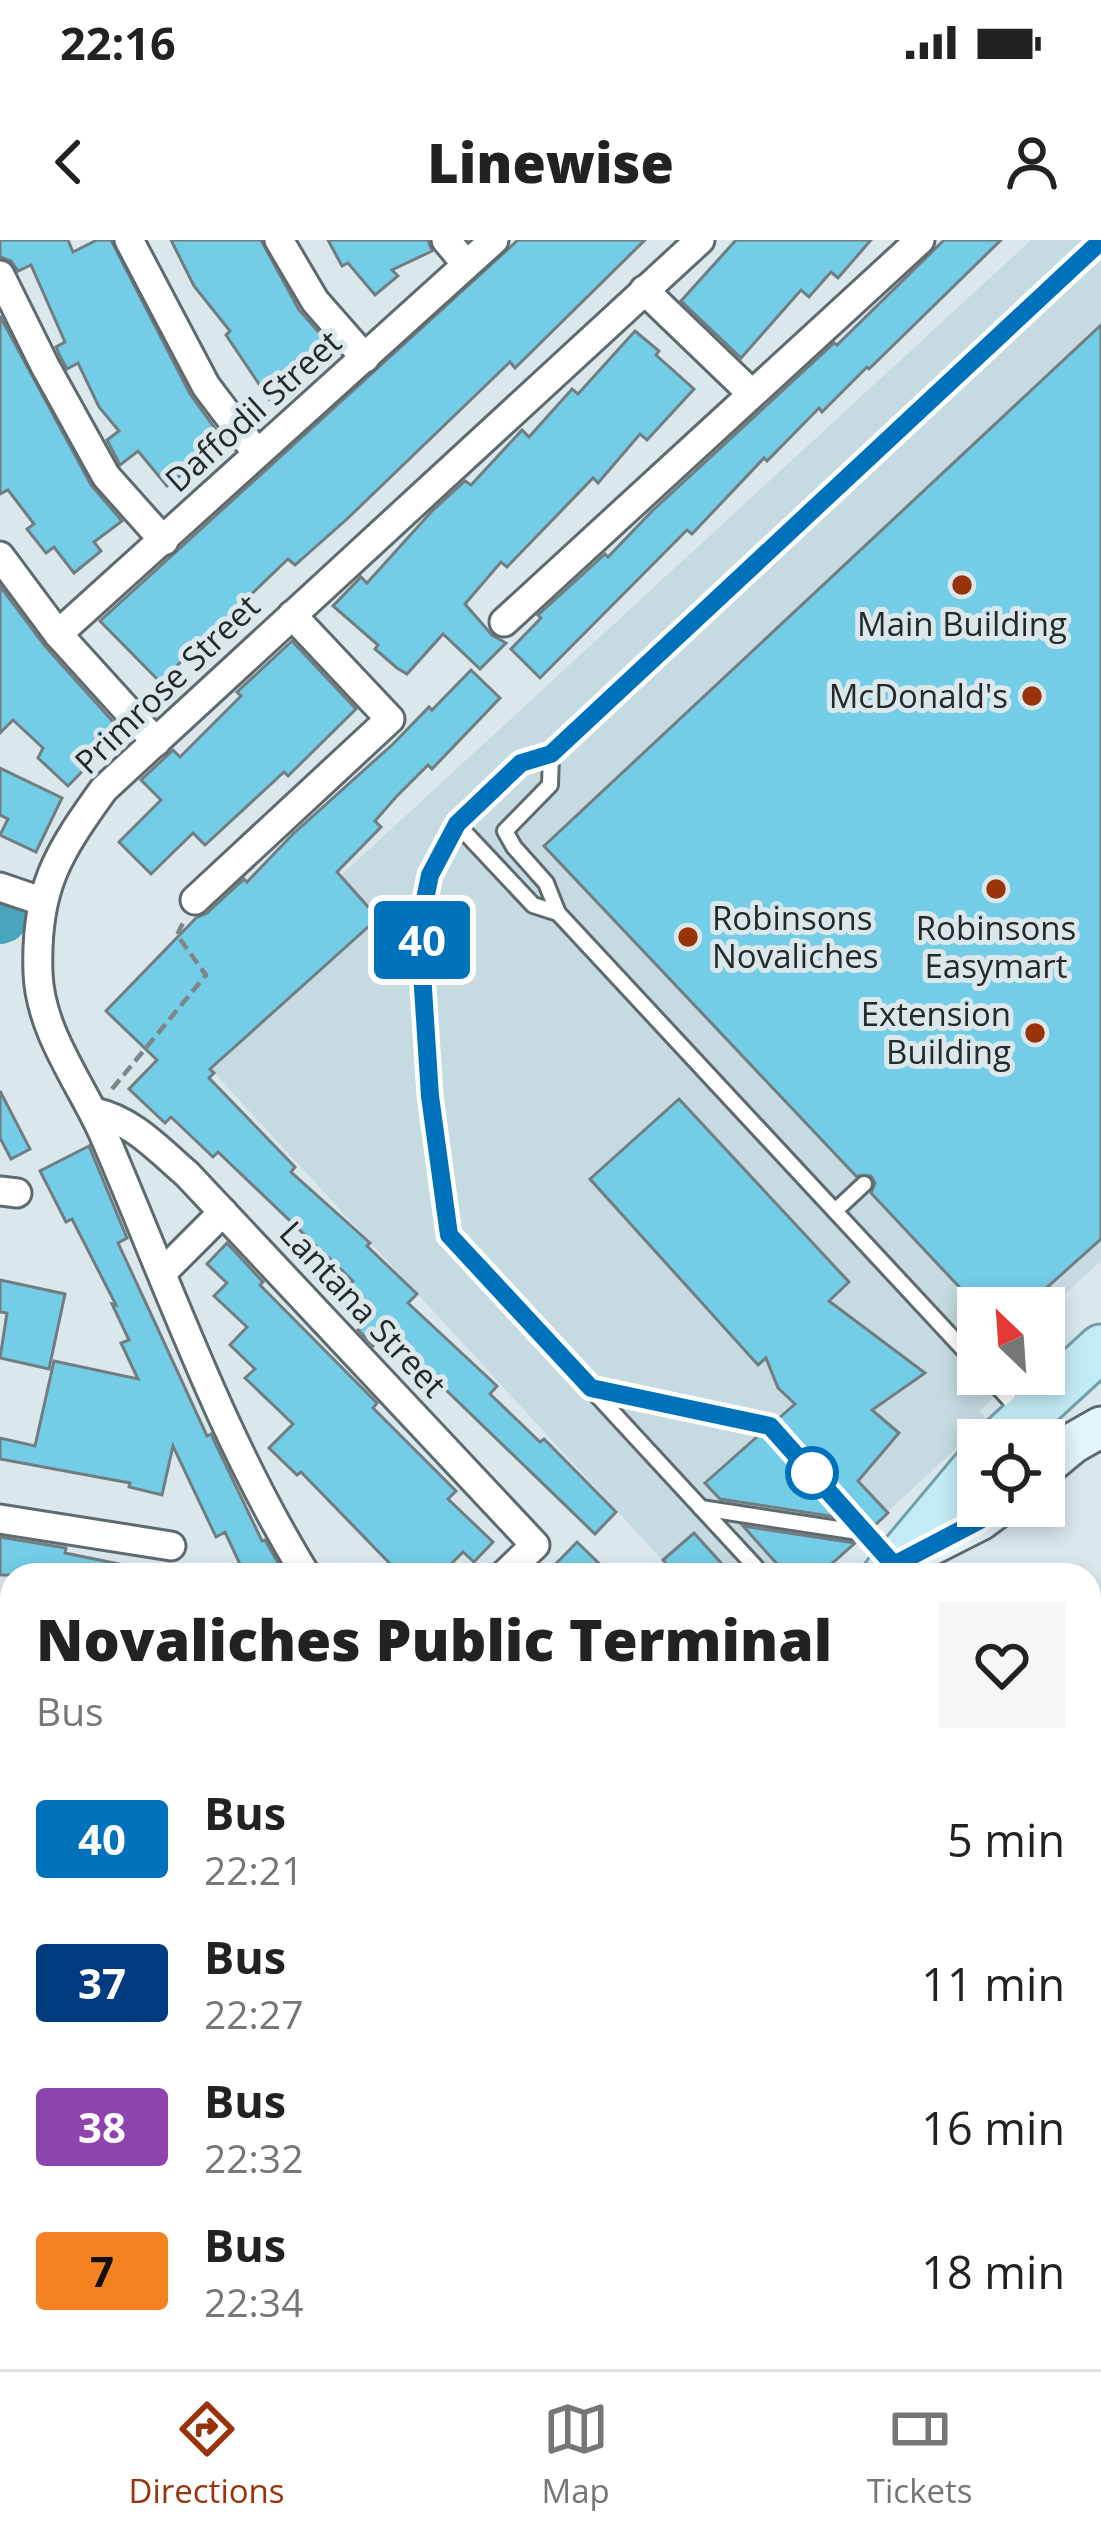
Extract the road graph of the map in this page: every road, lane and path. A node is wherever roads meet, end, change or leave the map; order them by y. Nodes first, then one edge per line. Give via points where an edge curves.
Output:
1 (129, 240) edge
2 (279, 240) edge
3 (446, 240) edge
4 (494, 240) edge
5 (700, 240) edge
6 (920, 240) edge
7 (1101, 241) edge
8 (466, 264) junction
9 (0, 275) edge
10 (644, 290) junction
11 (365, 358) junction
12 (751, 393) junction
13 (256, 452) junction
14 (164, 541) junction
15 (0, 556) edge
16 (292, 615) junction
17 (504, 622) dead end
18 (58, 634) junction
19 (156, 742) junction
20 (551, 754) junction
21 (457, 824) junction
22 (0, 887) edge
23 (195, 900) joint
24 (41, 901) junction
25 (558, 913) junction
26 (94, 1112) junction
27 (863, 1184) dead end
28 (835, 1211) junction
29 (223, 1212) junction
30 (163, 1272) junction
31 (957, 1342) edge
32 (1101, 1348) edge
33 (591, 1388) junction
34 (1023, 1419) edge
35 (1101, 1427) edge
36 (1065, 1452) edge
37 (957, 1485) edge
38 (701, 1508) junction
39 (0, 1519) edge
40 (962, 1527) edge
41 (171, 1546) dead end
42 (882, 1558) edge
43 (300, 1563) edge
44 (516, 1563) edge
45 (752, 1563) edge

1 - 13 street via 206,386
2 - 11 street via 315,301
3 - 8 street
4 - 8 street, Daffodil Street
5 - 10 street, Primrose Street
6 - 12 street
7 - 20 lane
8 - 11 street, Daffodil Street
9 - 14 street via 106,476
10 - 12 street
10 - 16 street, Primrose Street
11 - 13 street, Daffodil Street
12 - 17 street
13 - 14 street, Daffodil Street
14 - 18 street, Daffodil Street
15 - 18 street
16 - 19 street, Primrose Street
16 - 23 street via 390,719
18 - 19 street
19 - 24 street, Primrose Street via 104,789 62,847
20 - 21 lane via 521,763
20 - 25 lane via 550,785 505,830 546,883
21 - 25 lane via 533,905
21 - 33 lane via 430,875 422,914 430,1096 449,1235
22 - 24 street
23 - 26 path via 177,935 206,976
24 - 26 street, Primrose Street via 38,976 49,1025
25 - 28 lane
26 - 29 street, Lantana Street via 129,1125
26 - 30 street, Primrose Street
27 - 28 lane
28 - 31 lane
29 - 30 street
29 - 44 street, Lantana Street via 535,1544
30 - 43 street, Primrose Street via 206,1378
32 - 34 main road
33 - 38 lane
33 - 42 lane via 770,1426
35 - 36 main road
37 - 42 main road
38 - 42 lane
38 - 45 lane
39 - 41 street
40 - 42 main road

